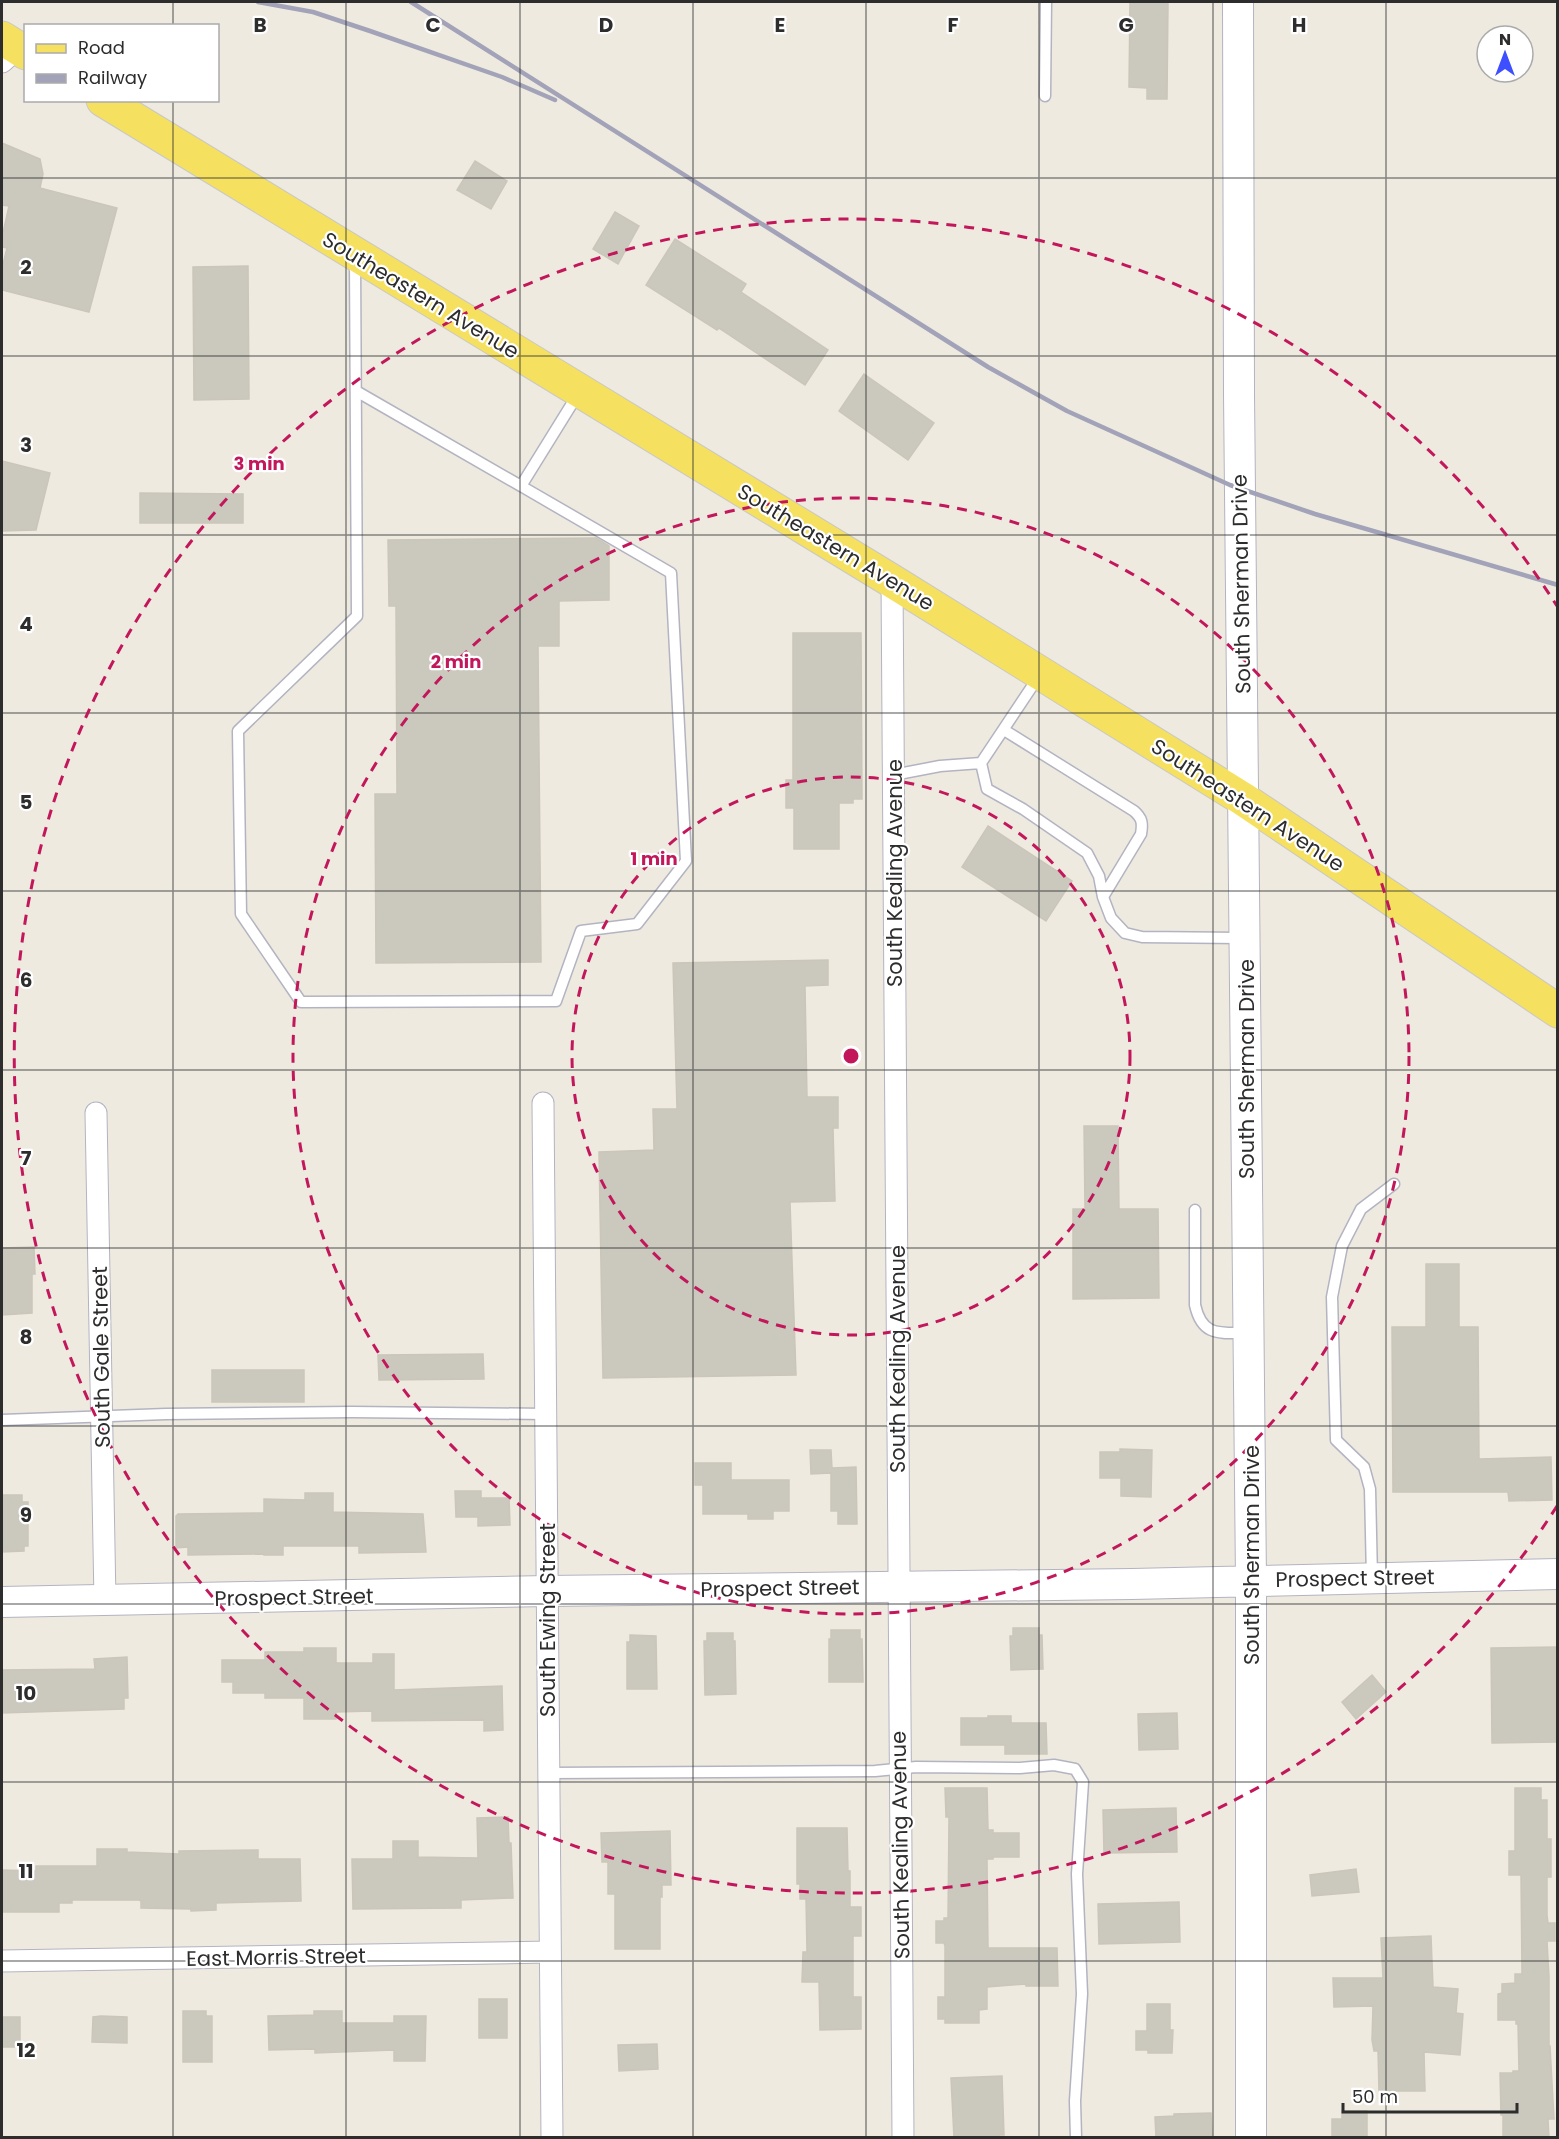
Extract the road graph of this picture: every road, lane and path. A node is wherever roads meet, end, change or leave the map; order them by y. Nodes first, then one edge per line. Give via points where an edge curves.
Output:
1 (1046, 2) edge
2 (1238, 2) edge
3 (1046, 96) dead end
4 (106, 102) edge
5 (355, 255) junction
6 (356, 391) junction
7 (580, 392) junction
8 (520, 486) junction
9 (892, 581) junction
10 (1041, 673) junction
11 (1004, 730) junction
12 (981, 763) junction
13 (893, 775) junction
14 (1243, 799) junction
15 (1103, 897) junction
16 (1245, 938) junction
17 (1557, 1011) edge
18 (543, 1103) dead end
19 (96, 1113) dead end
20 (1394, 1184) dead end
21 (1195, 1210) dead end
22 (1249, 1333) junction
23 (546, 1414) junction
24 (102, 1417) junction
25 (2, 1420) edge
26 (1557, 1574) edge
27 (1372, 1578) junction
28 (1251, 1581) junction
29 (898, 1586) junction
30 (547, 1591) junction
31 (105, 1601) junction
32 (2, 1602) edge
33 (900, 1770) junction
34 (549, 1773) junction
35 (550, 1952) junction
36 (2, 1961) edge
37 (552, 2138) edge
38 (903, 2138) edge
39 (1077, 2138) edge
40 (1251, 2138) edge

1 - 3 lane
2 - 14 main road, South Sherman Drive
4 - 5 main road, Southeastern Avenue
5 - 6 lane
5 - 7 main road, Southeastern Avenue
6 - 8 lane
6 - 8 lane via 357,615 238,731 241,914 301,1002 556,1001 580,931 637,924 686,861 671,573
7 - 8 lane
7 - 9 main road, Southeastern Avenue
9 - 10 main road, Southeastern Avenue
9 - 13 street, South Kealing Avenue
10 - 11 lane
10 - 14 main road, Southeastern Avenue
11 - 12 lane
11 - 15 lane via 1140,816 1141,834
12 - 13 lane
12 - 15 lane via 987,789 1087,853 1099,876
13 - 29 street, South Kealing Avenue
14 - 16 main road, South Sherman Drive
14 - 17 main road, Southeastern Avenue
15 - 16 lane via 1111,918 1125,933 1142,937
16 - 22 main road, South Sherman Drive
18 - 23 street, South Ewing Street
19 - 24 street, South Gale Street
20 - 27 lane via 1361,1209 1342,1246 1332,1297 1336,1440 1364,1467 1370,1489
21 - 22 lane via 1198,1318 1207,1329 1220,1333
22 - 28 main road, South Sherman Drive
23 - 24 lane via 352,1412
23 - 30 street, South Ewing Street
24 - 25 lane
24 - 31 street, South Gale Street
26 - 27 main road, Prospect Street
27 - 28 main road, Prospect Street
28 - 29 main road, Prospect Street
28 - 40 main road, South Sherman Drive
29 - 30 main road, Prospect Street
29 - 33 street, South Kealing Avenue
30 - 31 main road, Prospect Street
30 - 34 street, South Ewing Street
31 - 32 main road, Prospect Street
33 - 34 lane
33 - 38 street, South Kealing Avenue
33 - 39 lane via 1054,1765 1075,1769 1083,1782 1077,1874 1082,1994 1075,2101
34 - 35 street, South Ewing Street
35 - 36 street, East Morris Street
35 - 37 street, South Ewing Street

